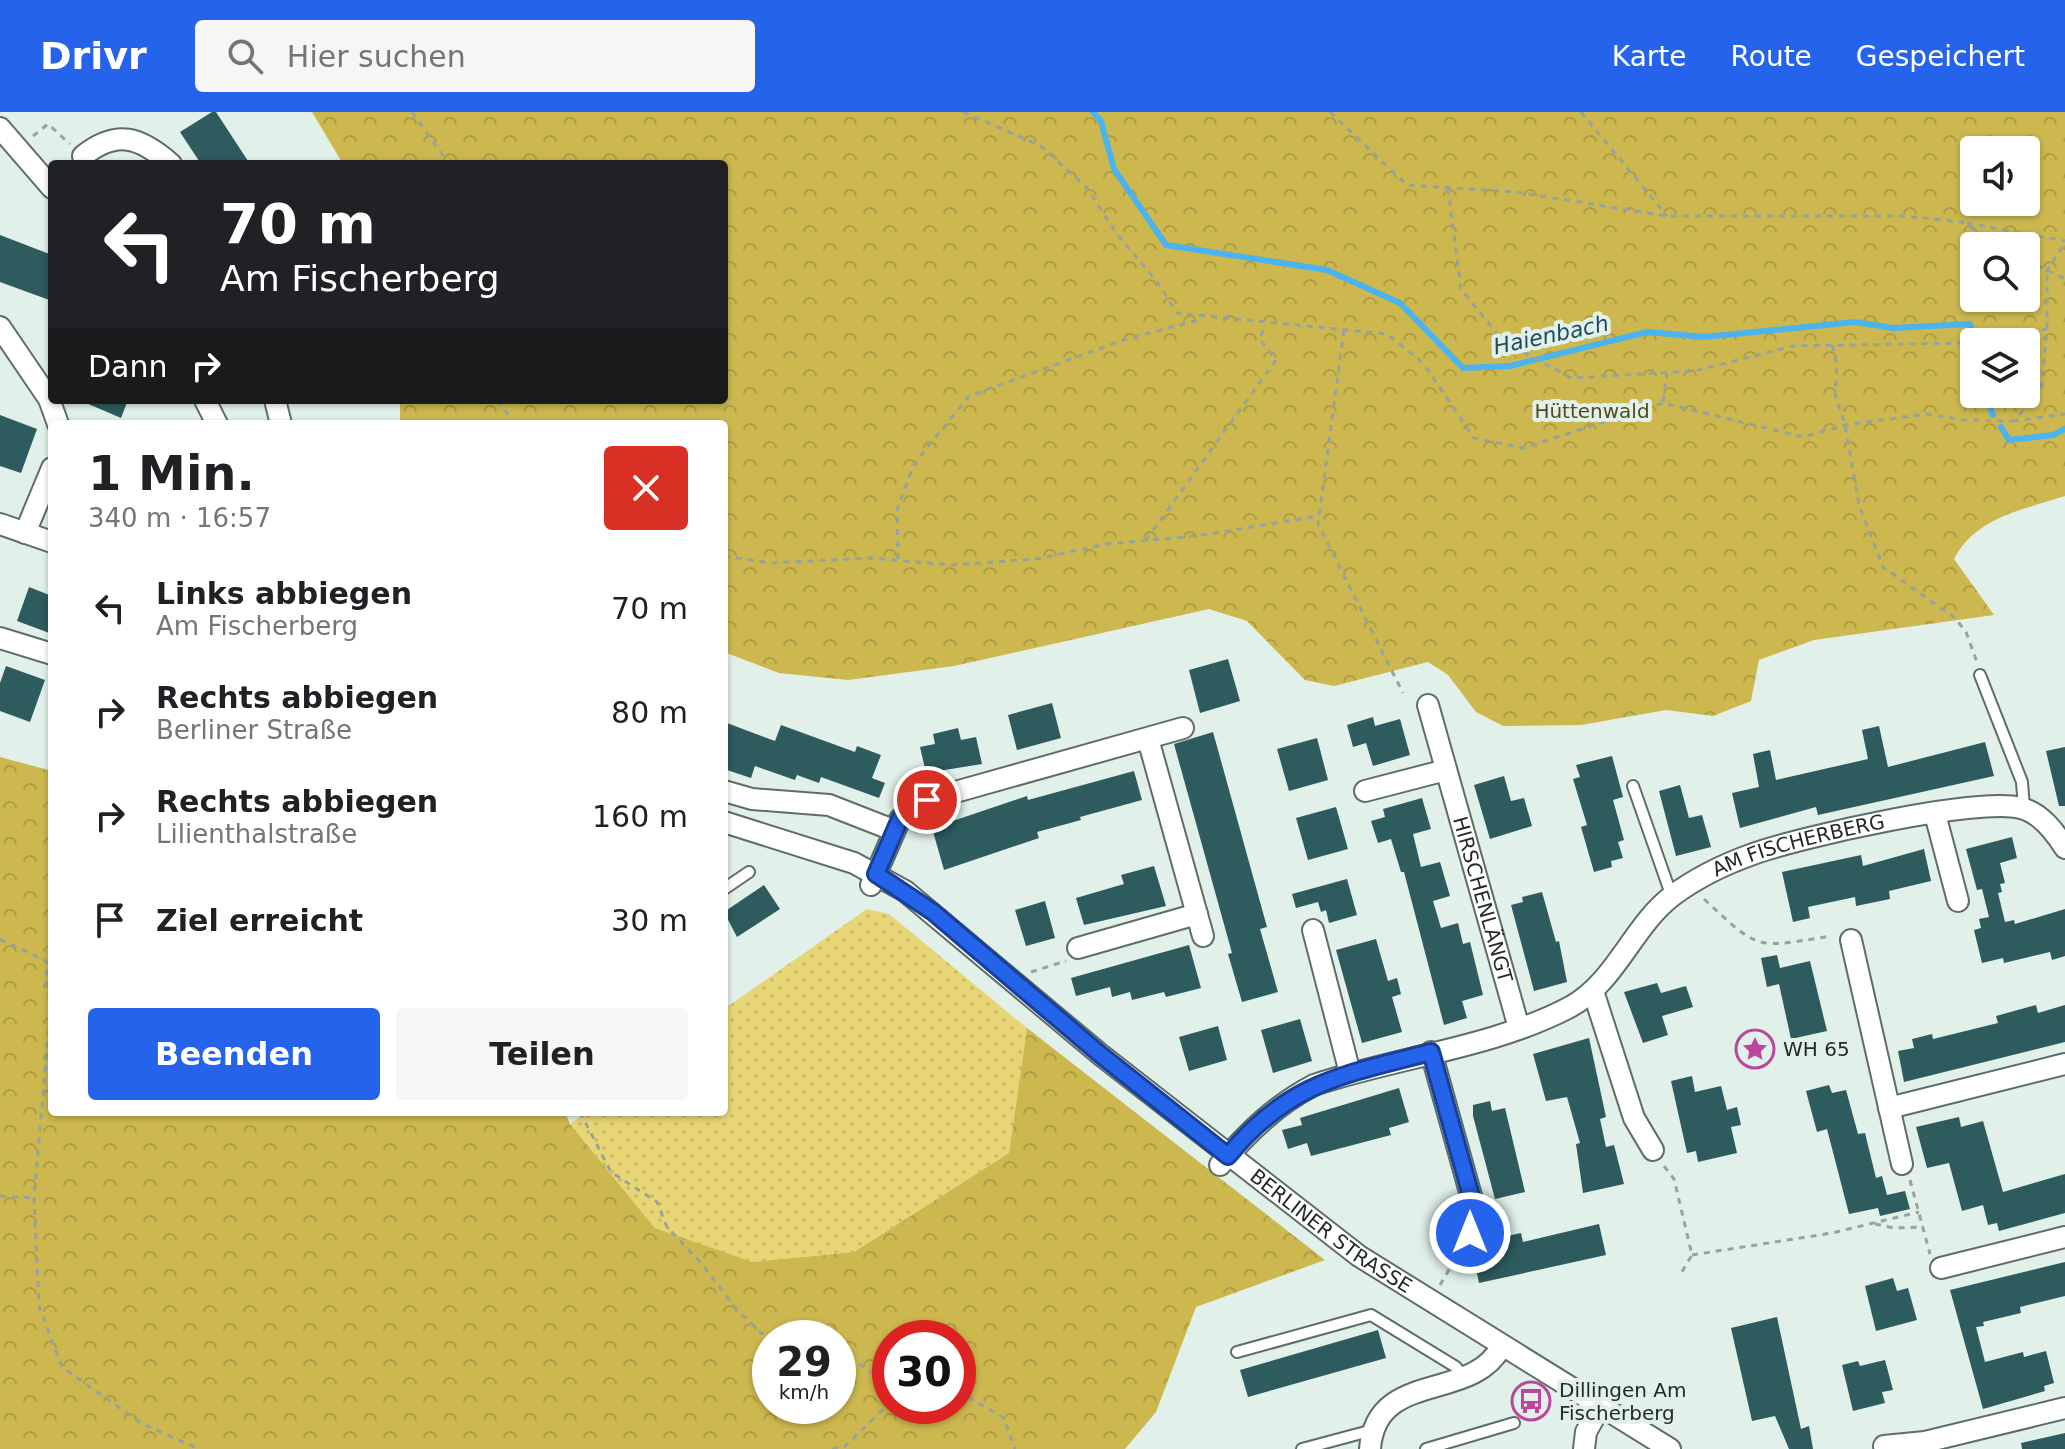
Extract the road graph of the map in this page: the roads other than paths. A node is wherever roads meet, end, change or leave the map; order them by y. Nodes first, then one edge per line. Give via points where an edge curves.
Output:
1 (0, 128) edge
2 (83, 156) road end
3 (165, 160) edge
4 (48, 183) edge
5 (0, 327) edge
6 (48, 398) edge
7 (48, 478) edge
8 (0, 524) edge
9 (25, 533) junction
10 (48, 541) edge
11 (0, 638) edge
12 (48, 653) edge
13 (1980, 675) road end
14 (1428, 705) dead end
15 (1183, 728) dead end
16 (1148, 739) junction
17 (1446, 770) junction
18 (1633, 786) dead end
19 (1365, 791) dead end
20 (728, 792) edge
21 (2024, 808) junction
22 (1935, 814) junction
23 (728, 824) edge
24 (893, 830) junction
25 (2065, 848) edge
26 (749, 872) dead end
27 (874, 880) junction
28 (728, 886) edge
29 (1672, 897) junction
30 (1958, 901) dead end
31 (1197, 914) junction
32 (1313, 930) dead end
33 (1203, 936) dead end
34 (1851, 940) road end
35 (1078, 948) road end
36 (1593, 991) junction
37 (1519, 1028) junction
38 (1431, 1052) junction
39 (2065, 1064) edge
40 (1350, 1073) junction
41 (1889, 1108) junction
42 (1653, 1150) road end
43 (1224, 1160) junction
44 (1902, 1164) road end
45 (2065, 1237) edge
46 (1460, 1250) road end
47 (1941, 1268) road end
48 (1237, 1352) dead end
49 (1498, 1353) junction
50 (1464, 1377) junction
51 (2065, 1408) edge
52 (1596, 1413) junction
53 (1514, 1423) dead end
54 (1371, 1439) edge
55 (1884, 1446) dead end
56 (1302, 1449) edge
57 (1426, 1449) edge
58 (1584, 1449) edge
59 (1645, 1449) edge
60 (1670, 1449) edge

1 - 4 street
2 - 3 street via 118,138 137,141
5 - 6 street
7 - 9 street
8 - 9 street
9 - 10 street
11 - 12 street
13 - 21 lane via 2022,782
14 - 17 street, HIRSCHENLÄNGT
15 - 16 street
16 - 24 street via 927,800 907,812
16 - 31 street
17 - 19 street
17 - 37 street, HIRSCHENLÄNGT
18 - 29 lane
20 - 24 street via 829,805
21 - 22 street, AM FISCHERBERG via 1978,806
21 - 25 street via 2042,819
22 - 29 street, AM FISCHERBERG via 1780,845 1717,868
22 - 30 street
23 - 27 street, BERLINER STRASSE
24 - 27 street
26 - 28 lane
27 - 43 street, BERLINER STRASSE via 1093,1065
27 - 43 street, BERLINER STRASSE via 933,912
29 - 36 street, AM FISCHERBERG
31 - 33 street
31 - 35 street
32 - 40 street
34 - 41 street
36 - 37 street, AM FISCHERBERG
36 - 42 street via 1634,1118
37 - 38 street, AM FISCHERBERG
38 - 40 street, AM FISCHERBERG
38 - 46 street via 1473,1203 1470,1233
39 - 41 street
40 - 43 street, AM FISCHERBERG via 1285,1101
41 - 44 street
43 - 49 street, BERLINER STRASSE
43 - 49 street, BERLINER STRASSE via 1352,1266
45 - 47 street
48 - 50 lane via 1371,1315
49 - 50 street via 1485,1369
49 - 52 street, BERLINER STRASSE
50 - 54 street via 1398,1400 1379,1418
51 - 55 street via 1925,1442
52 - 58 street
52 - 59 street, BERLINER STRASSE
52 - 60 street, BERLINER STRASSE
53 - 57 lane
54 - 56 lane

